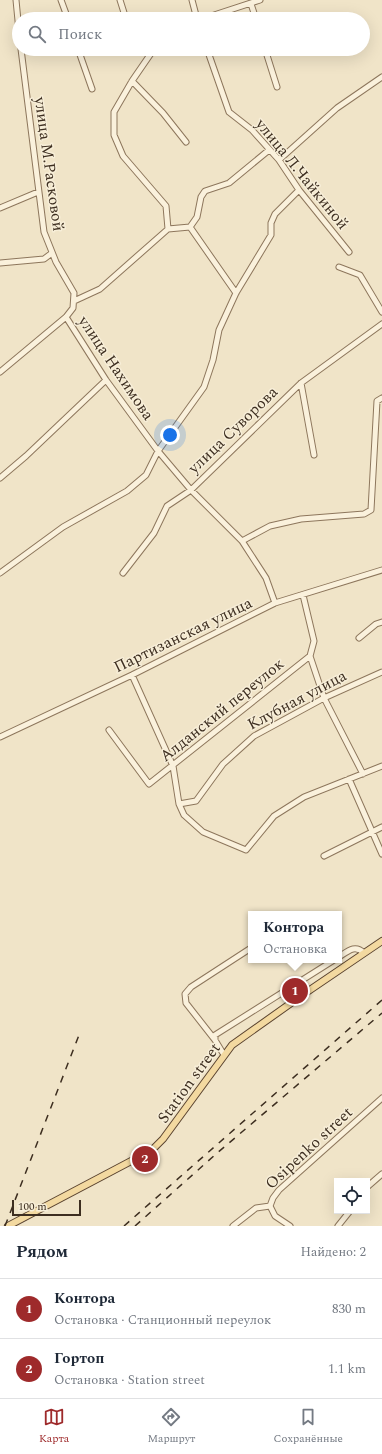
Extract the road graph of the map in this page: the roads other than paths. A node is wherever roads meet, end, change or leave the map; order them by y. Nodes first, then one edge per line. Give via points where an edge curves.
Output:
1 (16, 0) edge
2 (61, 0) edge
3 (120, 0) edge
4 (192, 0) edge
5 (260, 0) edge
6 (251, 4) junction
7 (17, 12) edge
8 (65, 12) edge
9 (124, 12) edge
10 (195, 12) edge
11 (225, 12) edge
12 (254, 12) edge
13 (22, 56) edge
14 (80, 56) edge
15 (149, 56) edge
16 (209, 56) edge
17 (267, 56) edge
18 (382, 78) edge
19 (132, 81) junction
20 (277, 87) dead end
21 (92, 89) dead end
22 (186, 142) dead end
23 (269, 150) junction
24 (279, 160) junction
25 (299, 190) junction
26 (38, 192) junction
27 (0, 208) edge
28 (190, 227) junction
29 (168, 229) junction
30 (349, 252) dead end
31 (52, 253) junction
32 (0, 263) edge
33 (339, 267) dead end
34 (236, 293) junction
35 (74, 301) junction
36 (382, 312) edge
37 (66, 317) junction
38 (382, 324) edge
39 (0, 372) edge
40 (106, 380) junction
41 (301, 383) junction
42 (382, 398) edge
43 (158, 451) junction
44 (314, 455) dead end
45 (0, 478) edge
46 (191, 490) junction
47 (242, 541) junction
48 (382, 570) edge
49 (0, 573) edge
50 (123, 573) dead end
51 (304, 595) junction
52 (275, 604) junction
53 (382, 622) edge
54 (359, 638) dead end
55 (310, 656) junction
56 (382, 672) edge
57 (132, 675) junction
58 (324, 698) junction
59 (109, 730) dead end
60 (0, 737) edge
61 (173, 766) junction
62 (382, 766) edge
63 (363, 774) junction
64 (349, 779) junction
65 (179, 804) junction
66 (382, 827) edge
67 (372, 832) junction
68 (382, 854) edge
69 (324, 856) dead end
70 (382, 940) edge
71 (248, 950) edge
72 (364, 953) junction
73 (342, 955) edge
74 (329, 963) edge
75 (215, 1040) junction
76 (224, 1055) junction
77 (382, 1098) edge
78 (382, 1174) edge
79 (370, 1184) edge
80 (270, 1206) junction
81 (348, 1214) edge
82 (8, 1226) edge
83 (233, 1226) edge
84 (290, 1226) edge
85 (338, 1226) edge

1 - 7 street
2 - 8 street
3 - 9 street
4 - 10 street
5 - 6 street
6 - 11 street
6 - 12 street
13 - 26 street, улица М.Расковой
14 - 21 street
15 - 19 street
16 - 23 street, улица Л.Чайкиной via 229,112 252,130
17 - 20 street
18 - 24 street via 338,108
19 - 22 street via 163,113
19 - 29 street via 114,112 114,134 123,156 166,206
23 - 24 street, улица Л.Чайкиной
23 - 28 street via 229,183 205,192 201,197 197,217
24 - 25 street, улица Л.Чайкиной
25 - 30 street, улица Л.Чайкиной
25 - 34 street via 274,214 271,235
26 - 27 street
26 - 31 street, улица М.Расковой via 44,232
28 - 29 street
28 - 34 street
29 - 35 street via 100,289
31 - 32 street via 44,259
31 - 35 street, улица М.Расковой via 74,293
33 - 36 street via 360,275
34 - 43 street via 219,330 204,388
35 - 37 street via 73,308
37 - 39 street
37 - 40 street, улица Нахимова
38 - 41 street, улица Суворова
40 - 43 street, улица Нахимова
40 - 45 street
41 - 44 street
41 - 46 street, улица Суворова
42 - 47 street via 377,401 371,510 364,514 301,519 270,526
43 - 46 street, улица Нахимова
43 - 49 street via 146,475 127,491 63,527
46 - 47 street, улица Нахимова
46 - 50 street, улица Суворова via 167,506 154,533
47 - 52 street, улица Нахимова via 266,578
48 - 51 street, Партизанская улица
51 - 52 street, Партизанская улица
51 - 55 street via 314,641
52 - 57 street, Партизанская улица
53 - 54 street
55 - 58 street
55 - 61 street, Алданский переулок
56 - 58 street, Клубная улица
57 - 60 street, Партизанская улица
57 - 61 street
58 - 63 street
58 - 65 street, Клубная улица via 254,736 223,764 196,801
59 - 61 street, Алданский переулок via 149,784
61 - 65 street
62 - 63 street
63 - 64 street
64 - 65 street via 304,797 274,816 246,850 203,832 184,815
64 - 67 street
66 - 67 street
67 - 68 street
67 - 69 street
70 - 72 main road, Station street
71 - 75 street via 191,987 185,994 186,1003
72 - 73 street via 359,948 353,948
72 - 76 main road, Station street via 232,1046
74 - 75 street via 215,1035
75 - 76 street
76 - 82 main road, Station street via 164,1139 152,1150
77 - 80 street, Osipenko street via 279,1190
78 - 79 street
80 - 83 street, Osipenko street via 256,1208
80 - 84 street via 275,1216
81 - 85 street

